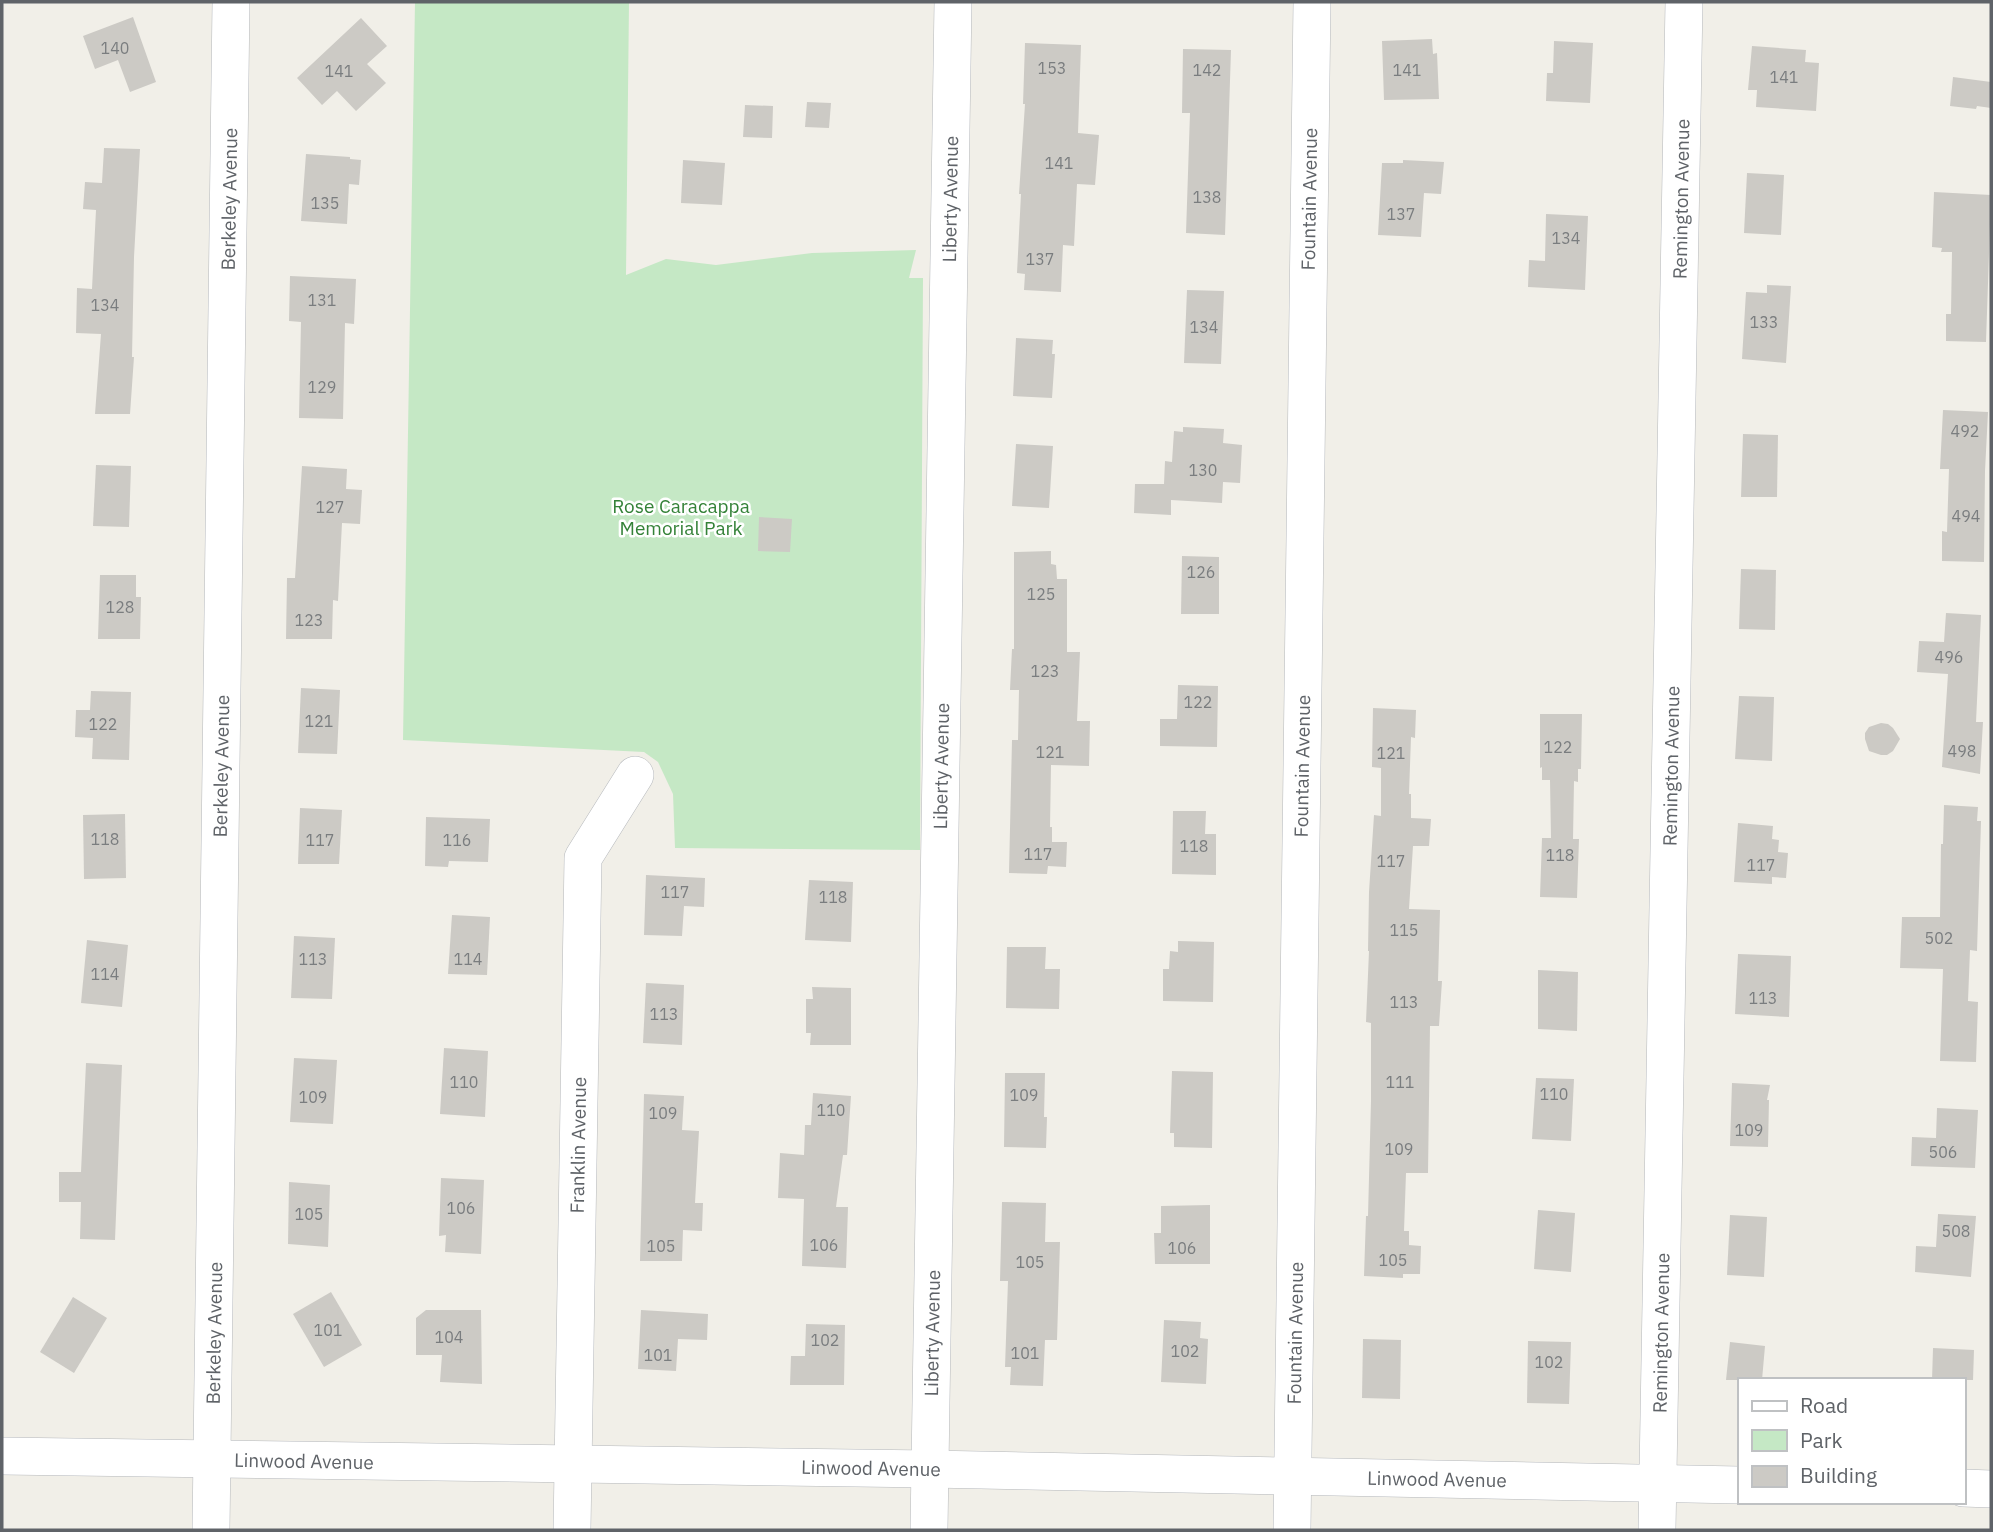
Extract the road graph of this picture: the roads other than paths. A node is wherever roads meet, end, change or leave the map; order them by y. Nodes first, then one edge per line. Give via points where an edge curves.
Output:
1 (231, 2) edge
2 (953, 2) edge
3 (1312, 2) edge
4 (1684, 2) edge
5 (635, 775) dead end
6 (2, 1456) edge
7 (212, 1460) junction
8 (573, 1464) junction
9 (930, 1469) junction
10 (1293, 1476) junction
11 (1658, 1484) junction
12 (1738, 1485) edge
13 (1965, 1488) edge
14 (1991, 1489) edge
15 (211, 1530) edge
16 (572, 1530) edge
17 (929, 1530) edge
18 (1292, 1530) edge
19 (1657, 1530) edge

1 - 7 street, Berkeley Avenue
2 - 9 street, Liberty Avenue
3 - 10 street, Fountain Avenue
4 - 11 street, Remington Avenue
5 - 8 street, Franklin Avenue via 583,858
6 - 7 street, Linwood Avenue
7 - 8 street, Linwood Avenue
7 - 15 street, Berkeley Avenue
8 - 9 street, Linwood Avenue
8 - 16 street, Franklin Avenue
9 - 10 street, Linwood Avenue
9 - 17 street, Liberty Avenue
10 - 11 street, Linwood Avenue
10 - 18 street, Fountain Avenue
11 - 12 street, Linwood Avenue
11 - 19 street, Remington Avenue
13 - 14 street

